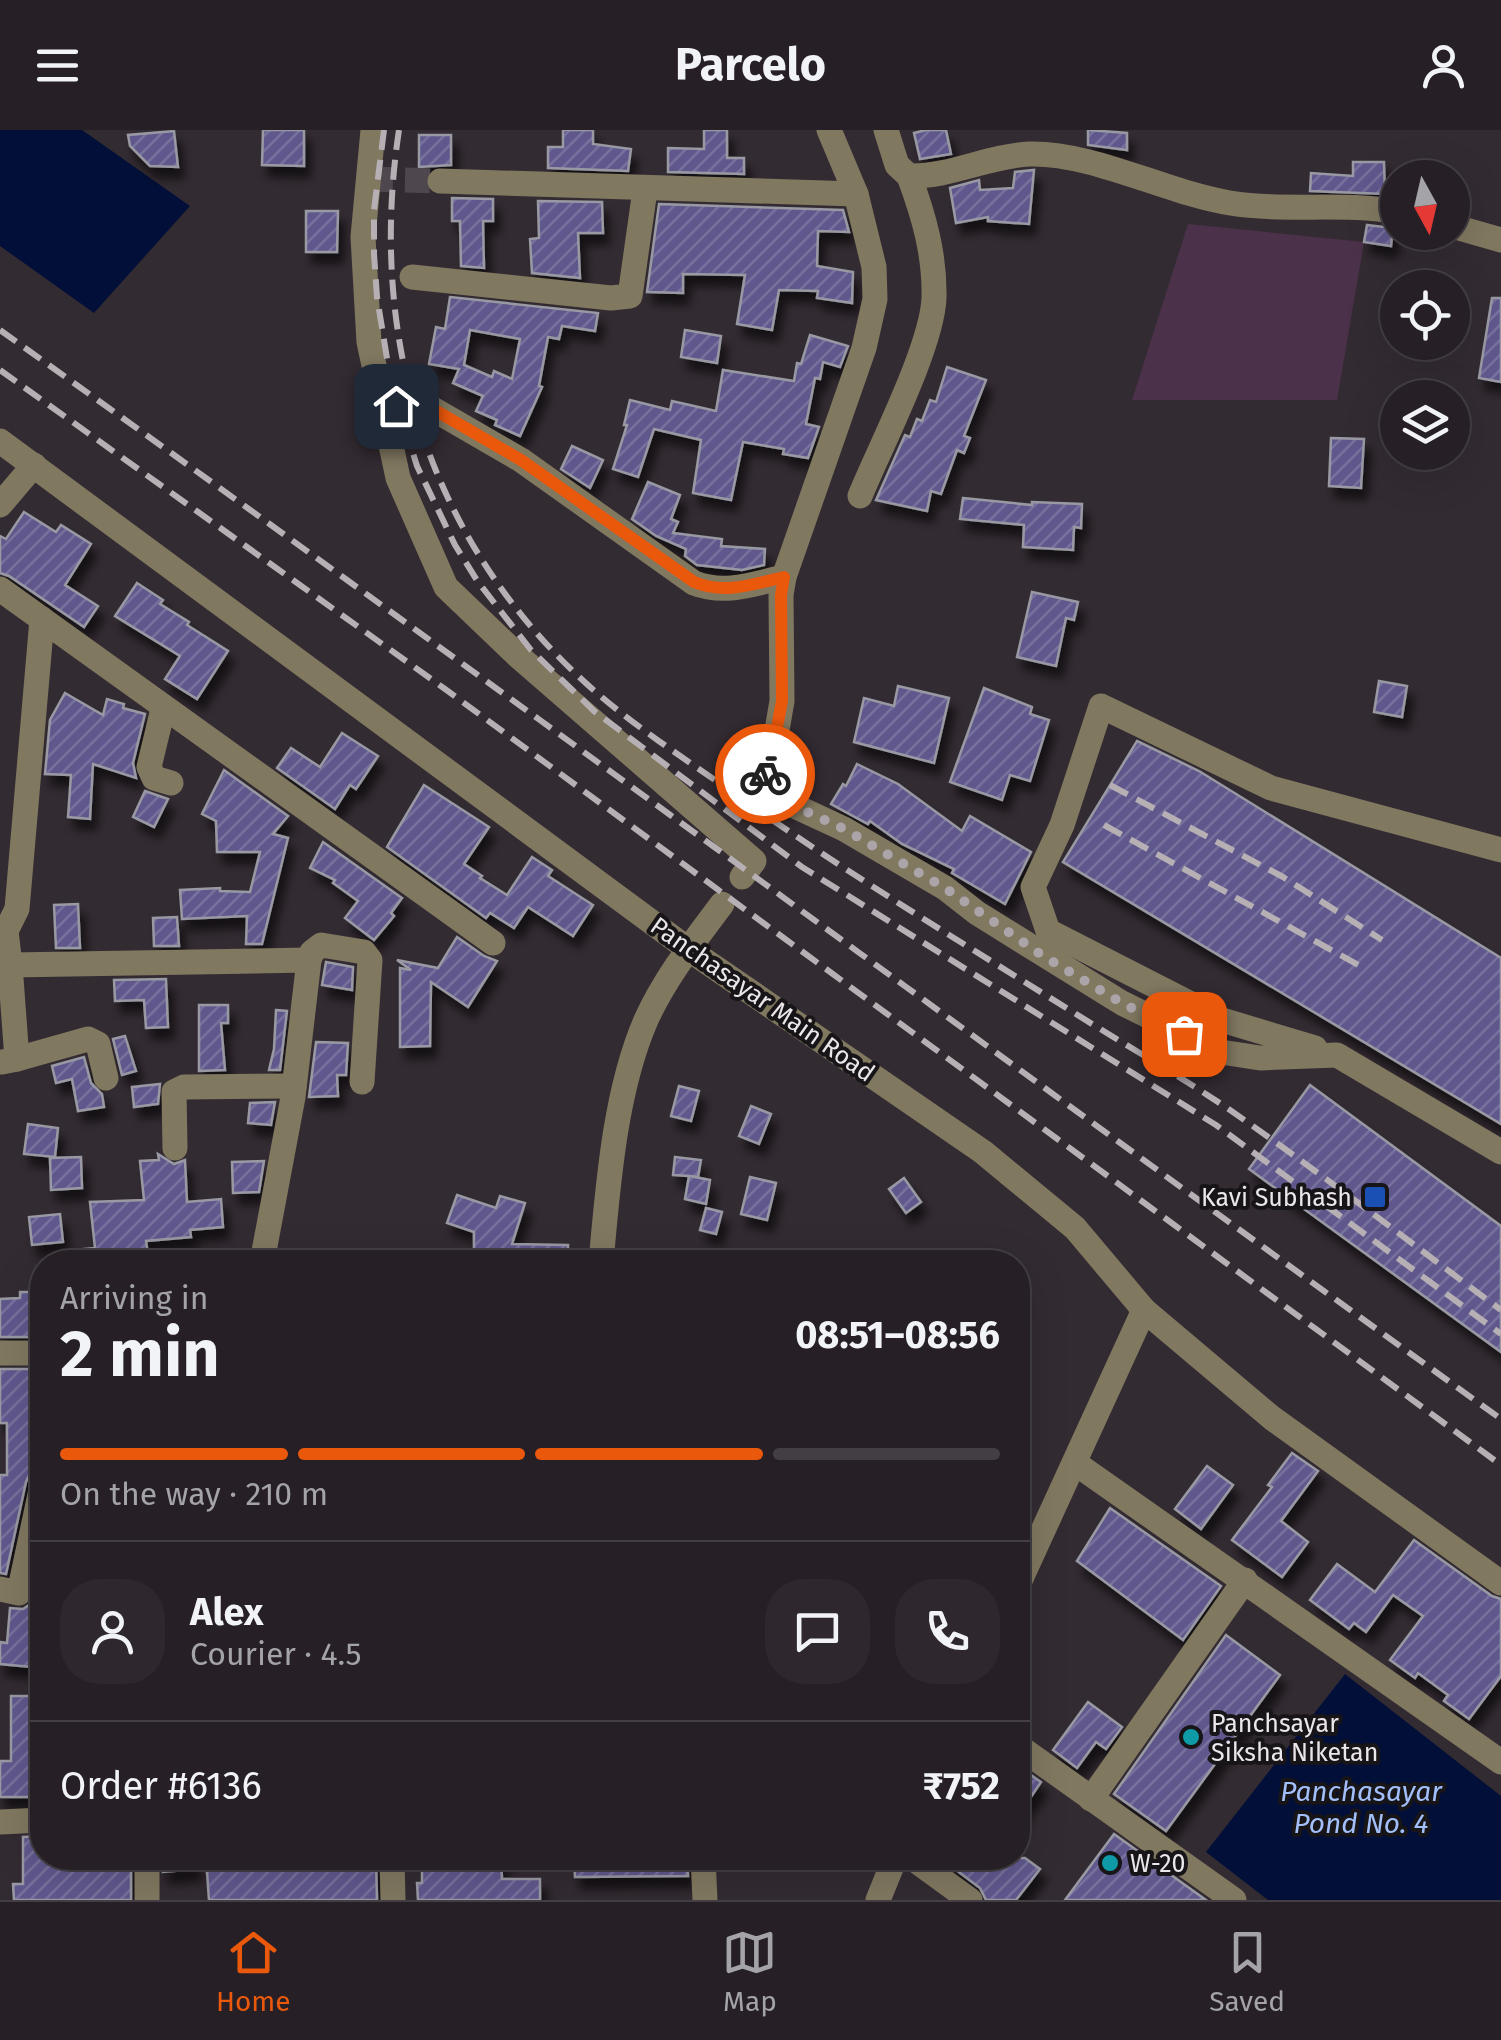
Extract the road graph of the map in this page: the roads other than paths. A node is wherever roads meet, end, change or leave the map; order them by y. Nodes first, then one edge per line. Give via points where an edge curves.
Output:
1 (373, 130) edge
2 (828, 130) edge
3 (886, 130) edge
4 (910, 176) junction
5 (440, 181) tunnel mouth
6 (645, 190) junction
7 (856, 194) junction
8 (1380, 210) edge
9 (1470, 231) edge
10 (1501, 240) edge
11 (412, 276) dead end
12 (386, 416) junction
13 (0, 441) edge
14 (34, 466) junction
15 (860, 496) dead end
16 (0, 505) edge
17 (784, 577) junction
18 (0, 589) edge
19 (42, 619) junction
20 (164, 708) junction
21 (171, 783) dead end
22 (1501, 850) edge
23 (742, 877) dead end
24 (722, 904) dead end
25 (492, 943) dead end
26 (688, 949) junction
27 (309, 960) junction
28 (10, 964) junction
29 (1337, 1055) junction
30 (8, 1060) edge
31 (106, 1078) dead end
32 (362, 1082) dead end
33 (294, 1086) junction
34 (175, 1148) dead end
35 (1501, 1152) edge
36 (264, 1250) edge
37 (603, 1250) edge
38 (1144, 1310) junction
39 (0, 1353) edge
40 (30, 1353) edge
41 (1075, 1463) junction
42 (30, 1546) edge
43 (1030, 1559) edge
44 (1246, 1580) junction
45 (1501, 1584) edge
46 (21, 1593) edge
47 (1030, 1755) edge
48 (1501, 1762) edge
49 (1091, 1798) junction
50 (30, 1821) edge
51 (0, 1822) edge
52 (147, 1870) edge
53 (392, 1870) edge
54 (703, 1870) edge
55 (889, 1870) edge
56 (929, 1870) edge
57 (147, 1900) edge
58 (393, 1900) edge
59 (705, 1900) edge
60 (878, 1900) edge
61 (970, 1900) edge
62 (1234, 1900) edge

1 - 12 street via 363,237 369,342
2 - 7 street
3 - 4 street via 898,164
4 - 8 street via 1032,154 1069,158 1228,203
4 - 15 street via 925,220 934,304
5 - 6 street
6 - 7 street
6 - 11 street via 630,296
7 - 17 street via 874,267 874,299 864,348
9 - 10 street
12 - 17 street via 408,402 426,405 521,460 710,589
12 - 23 street via 398,478 446,587 754,861
13 - 14 street, Panchasayar Main Road
14 - 16 street
14 - 26 street, Panchasayar Main Road
17 - 29 street via 782,701 770,765 758,789 844,829 1122,1003 1221,1052
18 - 19 street
19 - 20 street
19 - 28 street via 17,909 6,930
20 - 21 street via 148,767 154,778
20 - 25 street
22 - 29 street via 1270,788 1102,706 1033,887 1048,932 1222,1020
24 - 26 street
26 - 37 street via 649,1014 628,1070
26 - 38 street, Panchasayar Main Road via 1042,1198
27 - 28 street
27 - 32 street via 321,945 364,952 370,960
27 - 33 street
28 - 30 street
29 - 35 street
30 - 31 street via 88,1039 98,1044
33 - 34 street via 184,1086 172,1102
33 - 36 street
38 - 41 street
38 - 45 street, Panchasayar Main Road via 1272,1418
39 - 40 street
41 - 43 street
41 - 44 street
42 - 46 street
44 - 48 street
44 - 49 street
47 - 49 street
49 - 62 street
50 - 51 street
52 - 57 street
53 - 58 street
54 - 59 street
55 - 60 street
56 - 61 street

